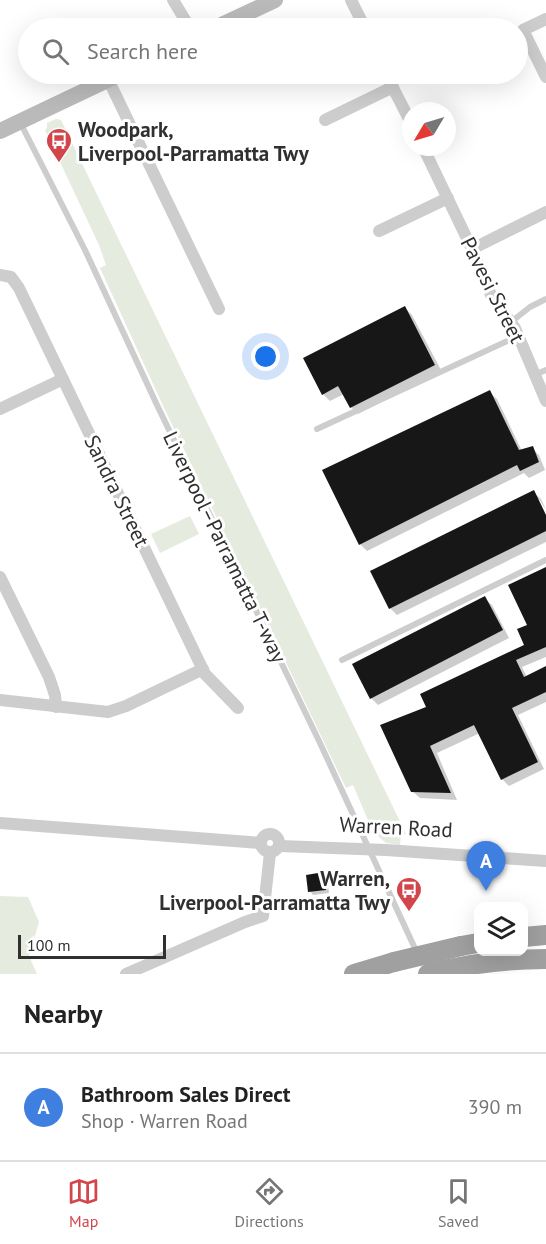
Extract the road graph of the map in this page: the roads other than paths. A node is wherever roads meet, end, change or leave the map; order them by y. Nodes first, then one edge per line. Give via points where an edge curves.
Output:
1 (173, 0) edge
2 (275, 0) edge
3 (351, 0) edge
4 (184, 18) edge
5 (236, 18) edge
6 (360, 18) edge
7 (546, 19) edge
8 (528, 28) edge
9 (528, 40) edge
10 (546, 77) edge
11 (97, 84) edge
12 (118, 84) edge
13 (391, 84) edge
14 (393, 87) junction
15 (402, 105) edge
16 (325, 120) dead end
17 (19, 122) junction
18 (0, 131) edge
19 (427, 156) edge
20 (448, 198) junction
21 (546, 212) edge
22 (379, 231) dead end
23 (472, 249) junction
24 (0, 275) edge
25 (546, 299) edge
26 (219, 309) dead end
27 (511, 322) junction
28 (518, 336) junction
29 (546, 370) edge
30 (534, 375) junction
31 (63, 379) junction
32 (546, 401) edge
33 (0, 409) edge
34 (317, 429) dead end
35 (546, 560) edge
36 (0, 577) edge
37 (342, 660) dead end
38 (203, 669) junction
39 (0, 700) edge
40 (56, 707) junction
41 (238, 708) dead end
42 (0, 824) edge
43 (275, 849) junction
44 (368, 849) junction
45 (546, 861) edge
46 (546, 935) edge
47 (528, 937) edge
48 (470, 945) edge
49 (546, 959) edge
50 (126, 974) edge
51 (354, 974) edge
52 (427, 974) edge

1 - 4 street
2 - 5 main road
3 - 6 street
7 - 8 street
9 - 10 street
11 - 17 main road
12 - 26 street
13 - 14 street
14 - 15 street
14 - 16 street
17 - 18 main road
17 - 44 lane, Liverpool–Parramatta T-way via 85,250
19 - 20 street, Pavesi Street
20 - 22 street
20 - 23 street, Pavesi Street
21 - 23 street
23 - 27 street, Pavesi Street via 491,295
24 - 31 street, Sandra Street via 15,281
25 - 27 lane
27 - 28 street, Pavesi Street
28 - 30 street, Pavesi Street
28 - 34 lane
29 - 30 lane
30 - 32 street, Pavesi Street
31 - 33 street
31 - 38 street, Sandra Street
35 - 37 lane
36 - 40 street via 49,677
38 - 40 street via 114,710
38 - 41 street, Sandra Street
39 - 40 street
42 - 43 street, Warren Road via 261,843 271,834 278,839
43 - 44 street, Warren Road
43 - 50 street via 263,916
44 - 45 street, Warren Road
44 - 52 lane, Liverpool–Parramatta T-way
46 - 47 highway
48 - 51 highway, bridge
49 - 52 highway via 470,965

